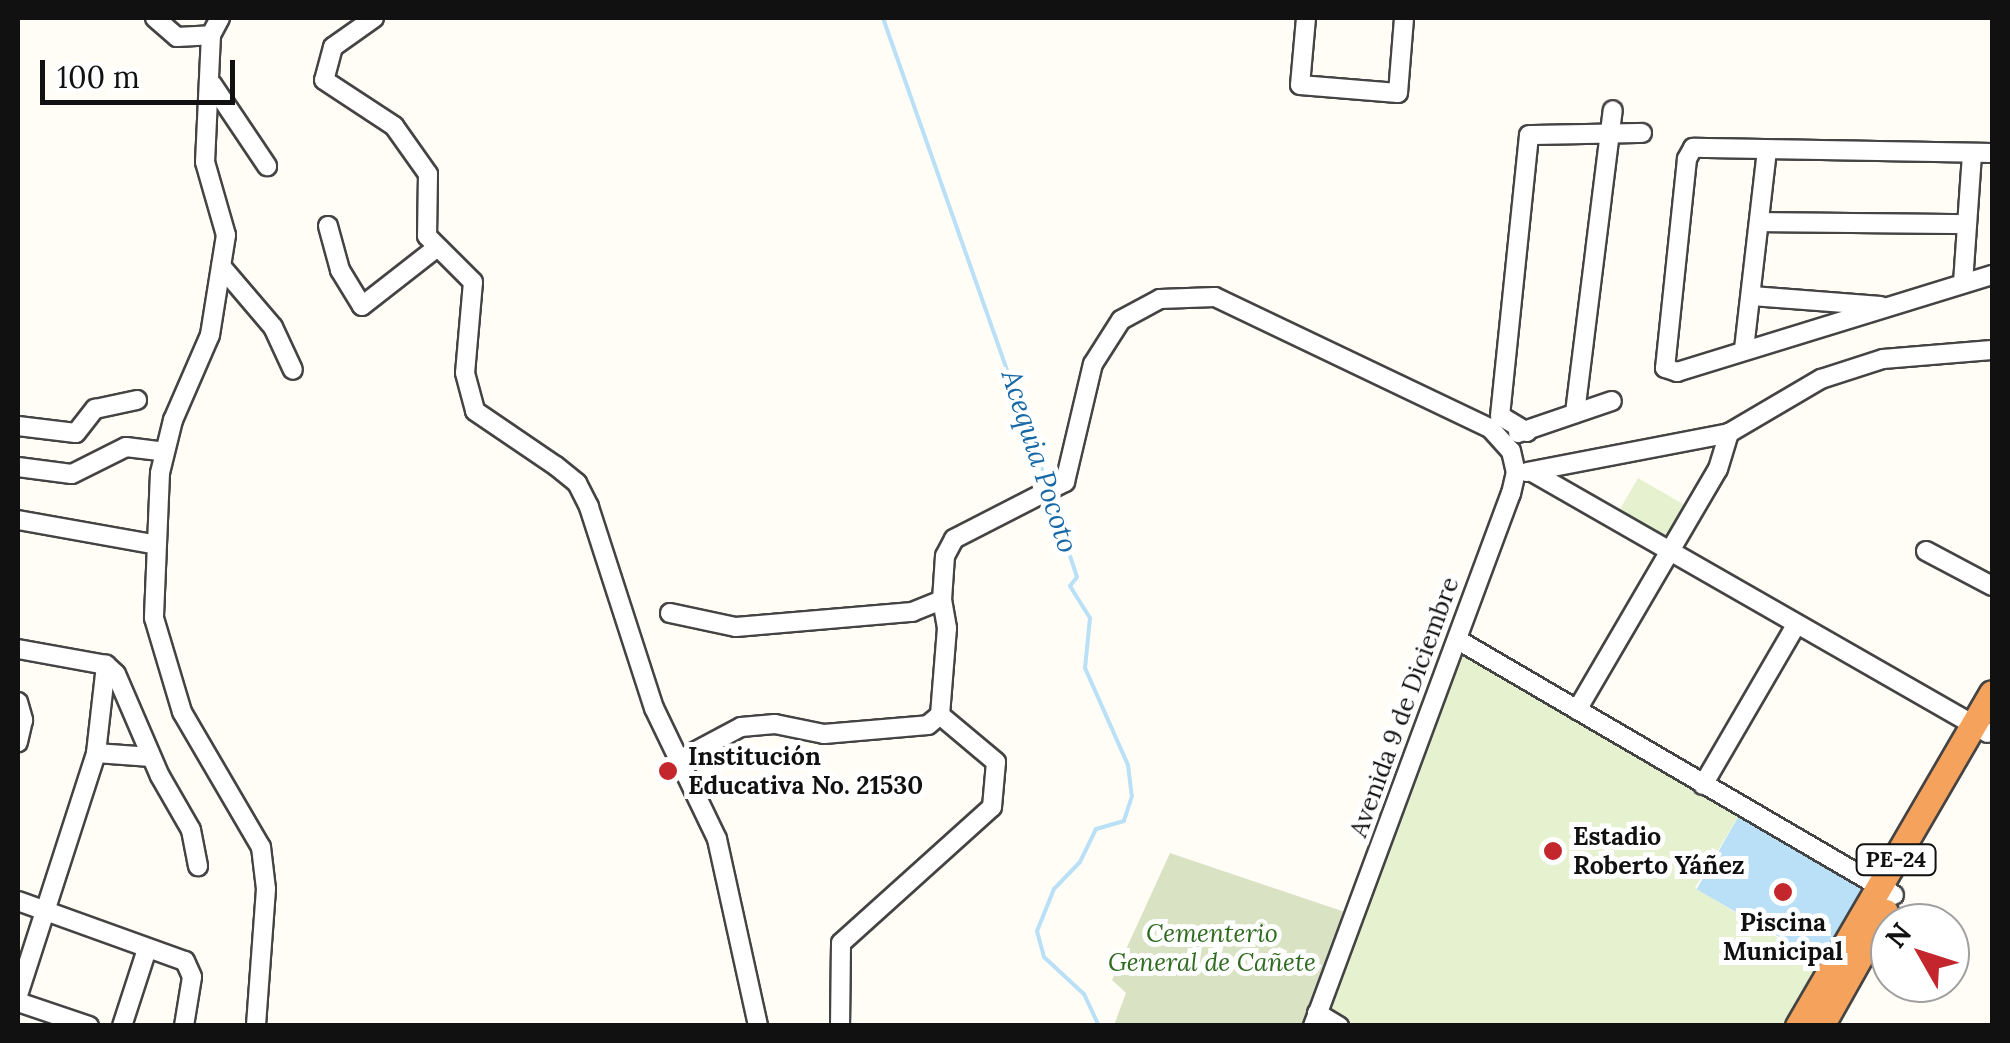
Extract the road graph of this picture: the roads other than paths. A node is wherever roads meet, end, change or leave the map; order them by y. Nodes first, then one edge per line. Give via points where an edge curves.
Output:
1 (155, 18) edge
2 (220, 18) edge
3 (374, 18) edge
4 (1306, 18) edge
5 (1404, 18) edge
6 (211, 35) junction
7 (212, 84) junction
8 (1613, 110) dead end
9 (1642, 133) dead end
10 (1608, 137) junction
11 (1767, 149) junction
12 (1972, 153) junction
13 (1992, 153) edge
14 (267, 166) dead end
15 (1762, 222) junction
16 (1967, 224) junction
17 (328, 226) dead end
18 (435, 249) junction
19 (221, 266) junction
20 (1992, 275) edge
21 (1963, 283) junction
22 (1752, 296) junction
23 (1882, 306) junction
24 (1744, 349) junction
25 (1992, 350) edge
26 (293, 370) dead end
27 (137, 400) dead end
28 (1612, 402) dead end
29 (1575, 413) junction
30 (18, 426) edge
31 (1527, 432) junction
32 (1729, 433) junction
33 (1503, 437) junction
34 (164, 452) junction
35 (18, 467) edge
36 (1524, 472) junction
37 (18, 520) edge
38 (153, 544) junction
39 (1926, 552) dead end
40 (1670, 554) junction
41 (1992, 586) edge
42 (942, 600) junction
43 (670, 613) dead end
44 (1796, 624) junction
45 (1458, 640) junction
46 (18, 649) edge
47 (106, 664) junction
48 (1992, 694) edge
49 (18, 702) edge
50 (1576, 710) junction
51 (940, 715) junction
52 (1985, 727) edge
53 (18, 742) edge
54 (96, 753) junction
55 (151, 757) junction
56 (683, 758) junction
57 (1704, 785) junction
58 (198, 866) dead end
59 (1887, 892) junction
60 (18, 901) edge
61 (44, 910) junction
62 (147, 948) junction
63 (18, 998) edge
64 (1315, 1019) edge
65 (89, 1026) edge
66 (122, 1026) edge
67 (184, 1026) edge
68 (256, 1026) edge
69 (758, 1026) edge
70 (840, 1026) edge
71 (1339, 1026) edge
72 (1798, 1026) edge
73 (1821, 1026) edge

1 - 6 street via 177,38
2 - 6 street
3 - 18 street via 333,47 321,72 394,126 428,174 428,236
4 - 5 street via 1300,86 1398,93
6 - 7 street
7 - 14 street
7 - 19 street via 205,162 226,235
8 - 10 street
9 - 10 street
10 - 29 street
10 - 31 street via 1529,135 1500,416
11 - 12 street
11 - 15 street
11 - 24 street via 1702,146 1689,152 1662,358 1665,368 1677,372
12 - 13 street
12 - 16 street
15 - 16 street
15 - 22 street
16 - 21 street
17 - 18 street via 340,270 362,306
18 - 56 street via 473,282 465,372 475,411 577,483 654,708
19 - 26 street via 274,327
19 - 34 street via 210,335
20 - 21 street
21 - 23 street
22 - 23 street
22 - 24 street
23 - 24 street
25 - 32 street via 1974,356 1909,354 1852,369 1774,402
27 - 30 street via 95,409 76,433
28 - 29 street
29 - 31 street
31 - 33 street
32 - 36 street
32 - 40 street via 1718,468
33 - 36 street
33 - 42 street via 1216,298 1160,299 1121,320 1094,364 1066,478 954,540 945,556
34 - 35 street via 126,447 72,474
34 - 38 street
36 - 40 street
36 - 45 street, Avenida 9 de Diciembre
37 - 38 street
38 - 68 street via 154,618 182,712 260,847 266,889
39 - 41 street
40 - 44 street
40 - 50 street
42 - 43 street via 912,612 736,627
42 - 51 street via 947,628
44 - 52 street
44 - 57 street
45 - 50 street
45 - 64 street, Avenida 9 de Diciembre
46 - 47 street
47 - 54 street
47 - 55 street via 122,682
48 - 52 highway, PE-24
49 - 53 street via 24,720
50 - 57 street
51 - 56 street via 916,730 800,734 775,724 740,727
51 - 70 street via 996,762 992,807 842,944
52 - 59 highway, PE-24
54 - 55 street
54 - 61 street
55 - 58 street via 191,830
56 - 69 street via 722,855
57 - 59 street
59 - 72 highway, PE-24
59 - 73 highway, PE-24
60 - 61 street
61 - 62 street
61 - 63 street
62 - 66 street
62 - 67 street via 191,969
63 - 65 street
64 - 71 street

